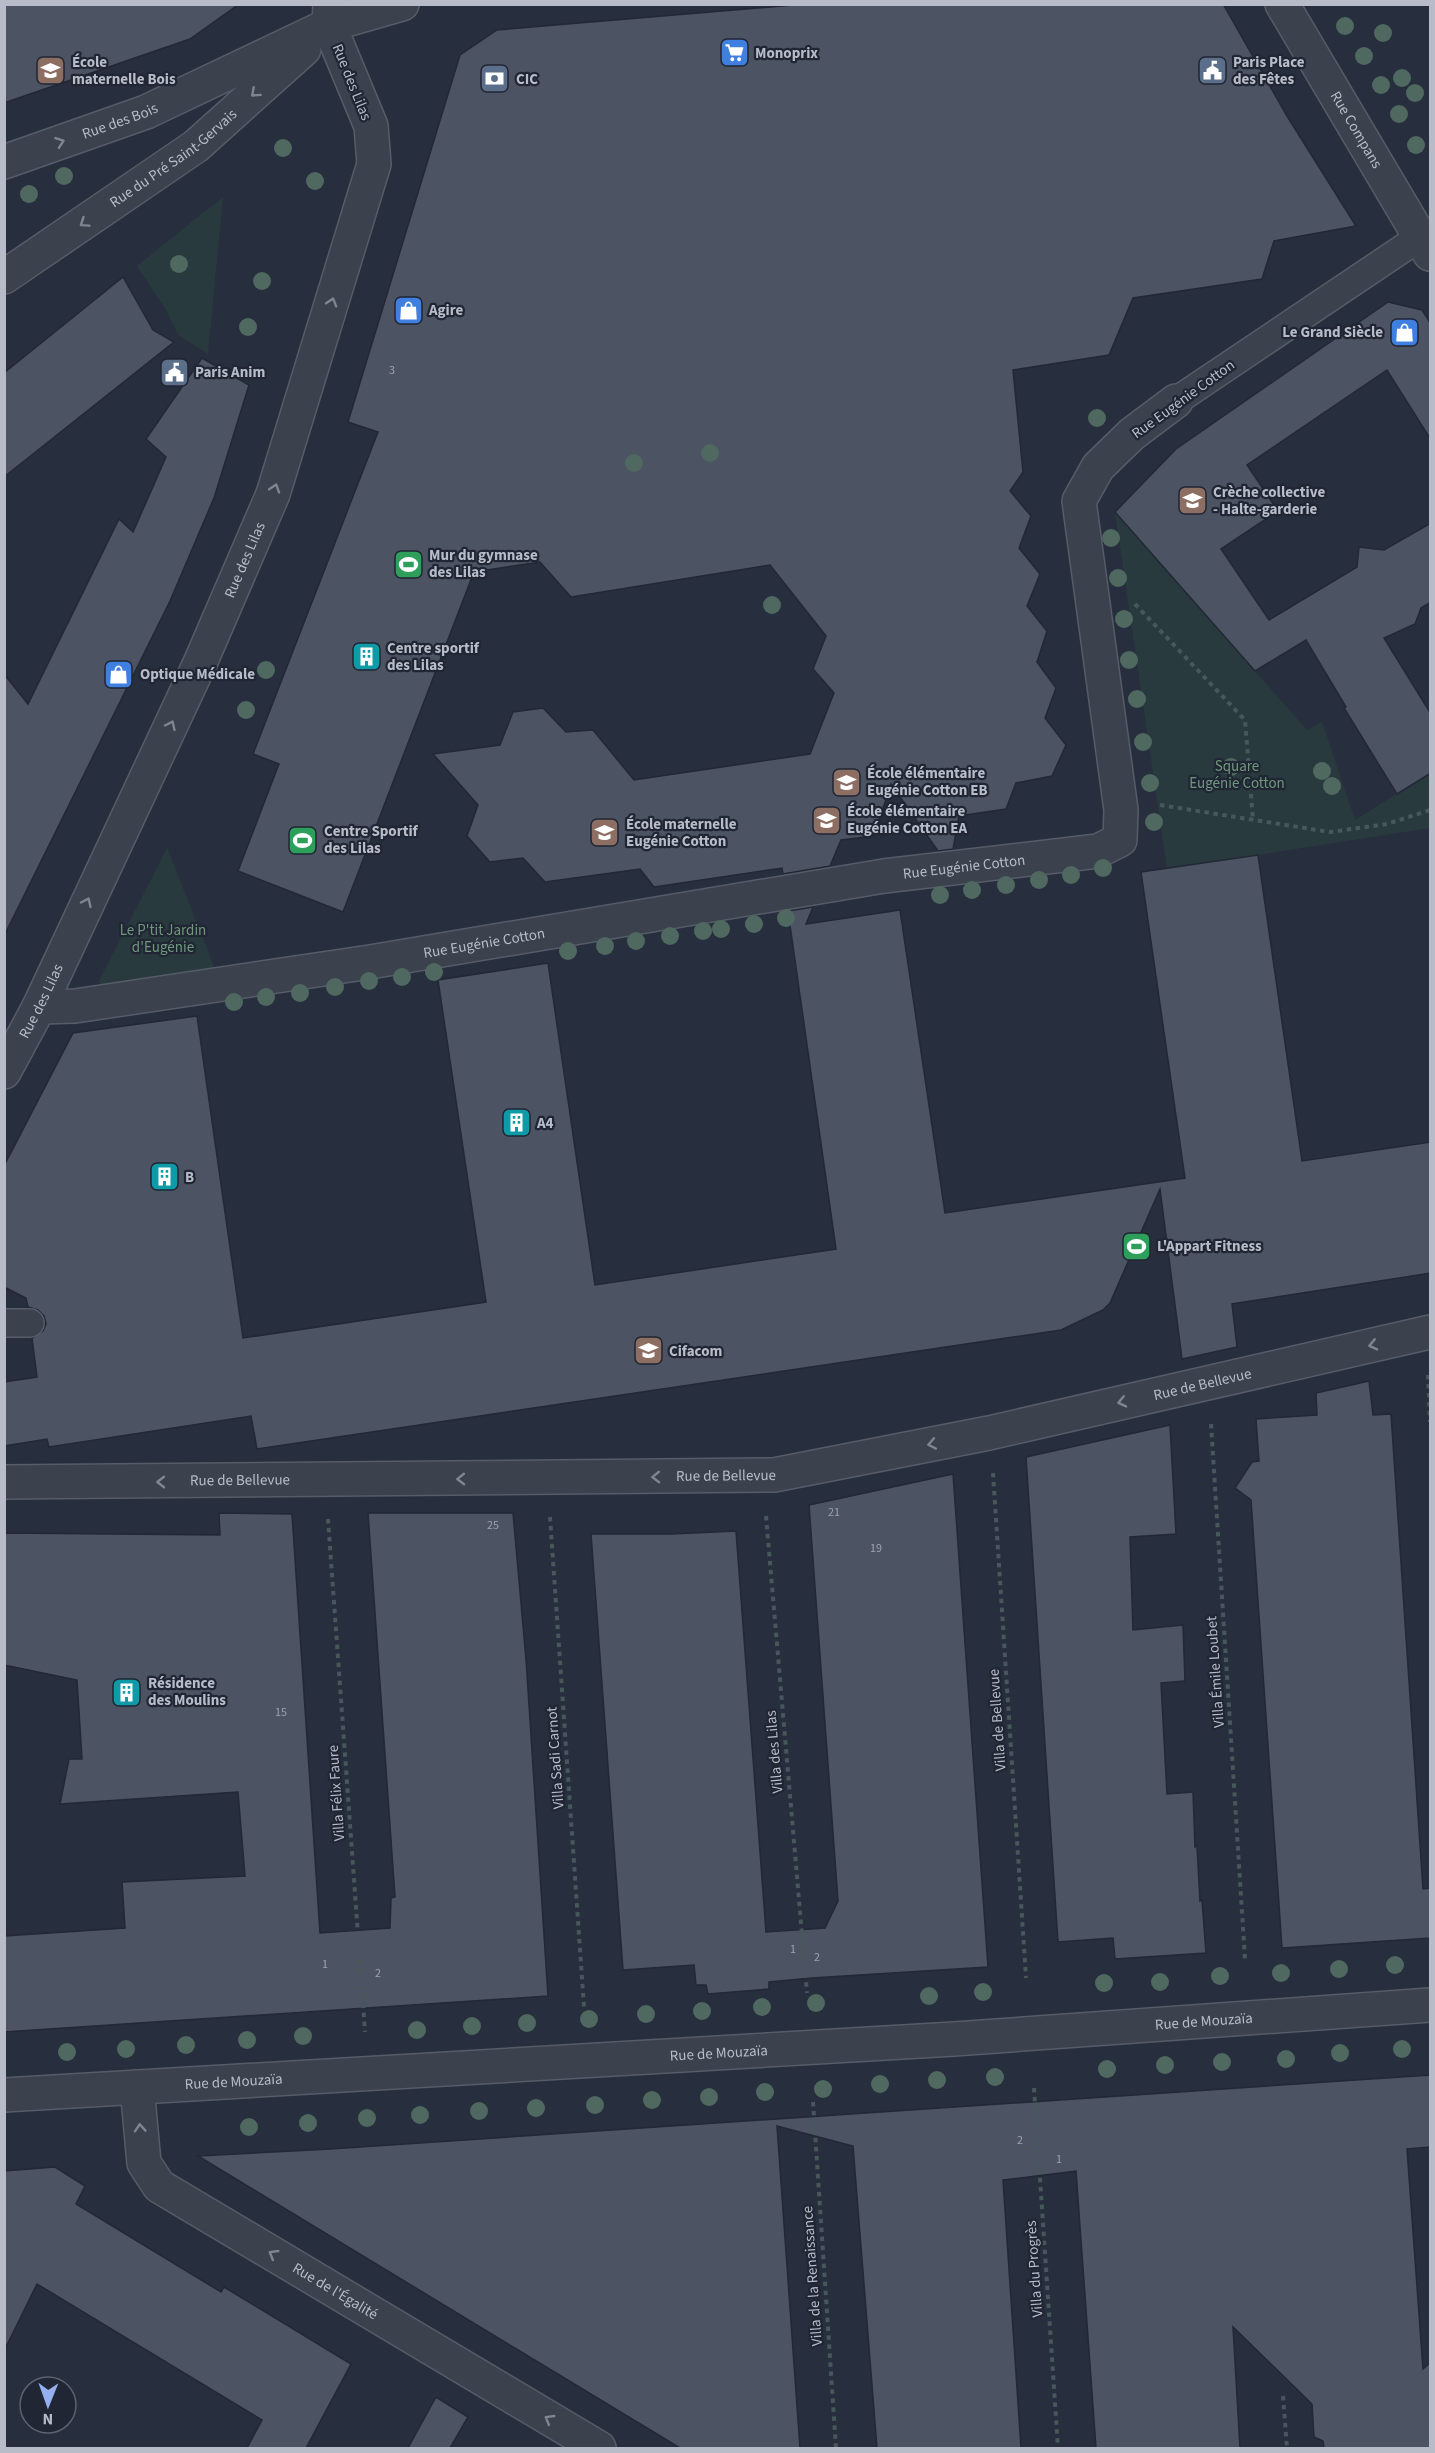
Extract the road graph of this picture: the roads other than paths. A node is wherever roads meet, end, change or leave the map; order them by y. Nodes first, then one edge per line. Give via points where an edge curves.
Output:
1 (402, 4) edge
2 (1281, 4) edge
3 (330, 15) edge
4 (4, 162) edge
5 (1427, 241) edge
6 (4, 277) edge
7 (1176, 401) joint
8 (39, 1007) junction
9 (4, 1072) edge
10 (1429, 1348) edge
11 (4, 1482) edge
12 (1431, 2005) edge
13 (137, 2087) junction
14 (4, 2095) edge
15 (599, 2448) edge

1 - 3 street, Rue des Bois
2 - 5 street, Rue Compans
4 -> 3 street, Rue des Bois via 146,112
3 -> 6 street, Rue du Pré Saint-Gervais via 196,146
8 -> 3 street, Rue des Lilas via 201,661 273,494 375,164 371,126
5 - 7 lane, Rue Eugénie Cotton
7 - 8 street, Rue Eugénie Cotton via 1132,434 1098,467 1079,501 1121,810 1120,840 1098,851 884,876 370,962 75,1006
8 - 9 street, Rue des Lilas
10 -> 11 street, Rue de Bellevue via 1204,1384 989,1433 774,1475
12 - 13 street, Rue de Mouzaïa via 954,2039
13 - 14 street, Rue de Mouzaïa
15 -> 13 street, Rue de l'Égalité via 159,2186 144,2163

